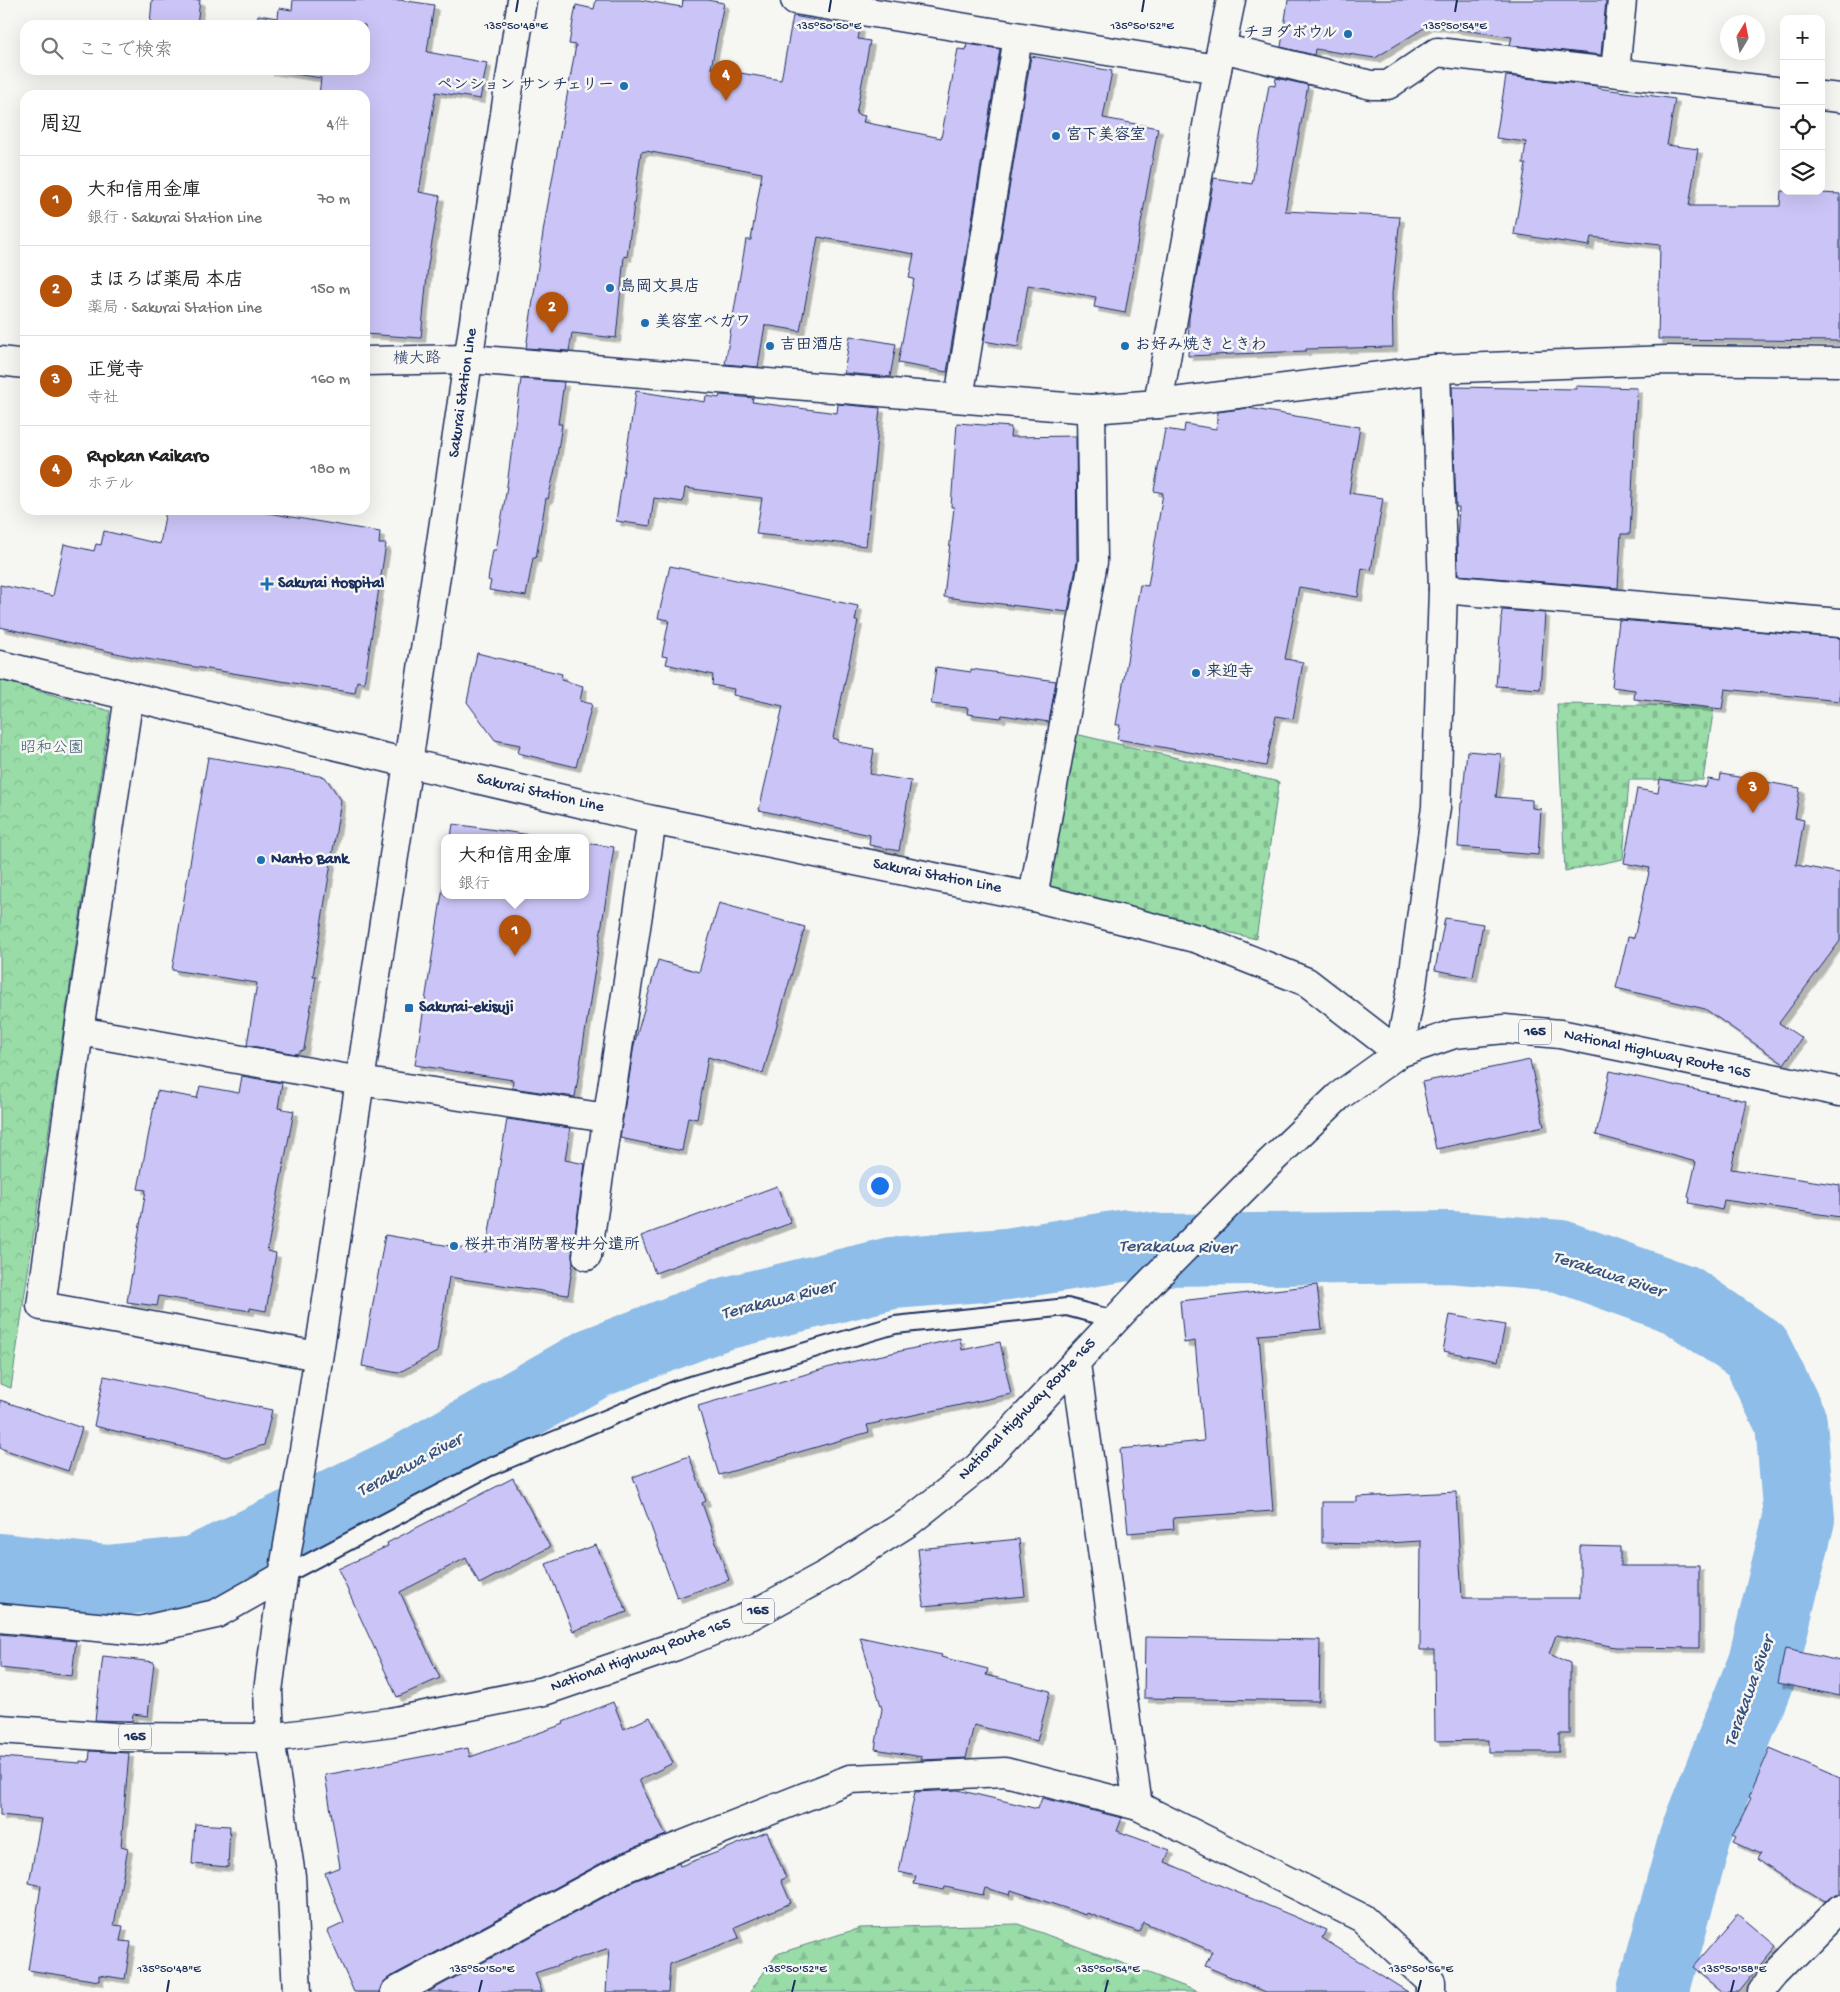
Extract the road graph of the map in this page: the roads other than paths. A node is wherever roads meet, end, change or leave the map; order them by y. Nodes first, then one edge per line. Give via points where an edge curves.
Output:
1 (522, 0) edge
2 (795, 0) edge
3 (1231, 0) edge
4 (1622, 0) edge
5 (1018, 37) junction
6 (1219, 59) junction
7 (1615, 72) junction
8 (1780, 92) edge
9 (1825, 96) edge
10 (1840, 98) edge
11 (469, 360) junction
12 (0, 361) edge
13 (370, 361) edge
14 (1840, 362) edge
15 (20, 363) edge
16 (1436, 369) junction
17 (959, 398) junction
18 (1158, 404) junction
19 (1091, 409) junction
20 (1443, 589) junction
21 (1840, 623) edge
22 (0, 665) edge
23 (129, 696) junction
24 (408, 763) junction
25 (652, 820) junction
26 (1033, 897) junction
27 (79, 1031) junction
28 (1399, 1053) junction
29 (360, 1082) junction
30 (1840, 1092) edge
31 (607, 1118) junction
32 (587, 1256) dead end
33 (1116, 1320) junction
34 (318, 1356) junction
35 (1076, 1364) junction
36 (284, 1570) junction
37 (0, 1618) edge
38 (0, 1729) edge
39 (270, 1738) junction
40 (1138, 1806) junction
41 (1840, 1908) edge
42 (297, 1992) edge
43 (396, 1992) edge
44 (1431, 1992) edge
45 (1761, 1992) edge

1 - 11 main road, Sakurai Station Line
2 - 5 main road
3 - 6 main road
4 - 7 main road
5 - 6 main road
5 - 17 main road
6 - 7 main road via 1371,85 1388,85 1437,52
6 - 18 main road
7 - 8 main road
9 - 10 main road
11 - 13 main road, 横大路
11 - 17 main road, 横大路
11 - 24 main road, Sakurai Station Line
12 - 15 main road
14 - 16 main road, 横大路 via 1667,360
16 - 18 main road, 横大路
16 - 20 main road
17 - 19 main road, 横大路
18 - 19 main road, 横大路
19 - 26 main road via 1093,562
20 - 21 main road
20 - 28 main road via 1436,807 1412,986
22 - 23 main road
23 - 24 main road
23 - 27 main road
24 - 25 main road, Sakurai Station Line
24 - 29 main road
25 - 26 main road, Sakurai Station Line
25 - 31 main road
26 - 28 main road, Sakurai Station Line via 1198,939 1307,982
27 - 29 main road
27 - 34 main road via 41,1306
28 - 30 main road, National Highway Route 165 / 165 via 1454,1034 1514,1030 1560,1034
28 - 33 main road, National Highway Route 165 / 165 via 1339,1096
29 - 31 main road
29 - 34 main road
31 - 32 main road
33 - 35 main road, National Highway Route 165 / 165
33 - 36 lane via 1067,1307 895,1325 677,1388 490,1466
34 - 36 main road
35 - 39 main road, National Highway Route 165 / 165 via 978,1467 909,1522 827,1574 752,1615 676,1646 544,1691 391,1722
35 - 40 main road
36 - 37 main road via 216,1614 140,1631
36 - 39 main road via 268,1691
38 - 39 main road, National Highway Route 165 / 165 via 114,1737
39 - 42 main road via 291,1876
40 - 43 main road via 1005,1772 850,1779 627,1867
40 - 44 main road via 1362,1918 1431,1982
41 - 45 main road

